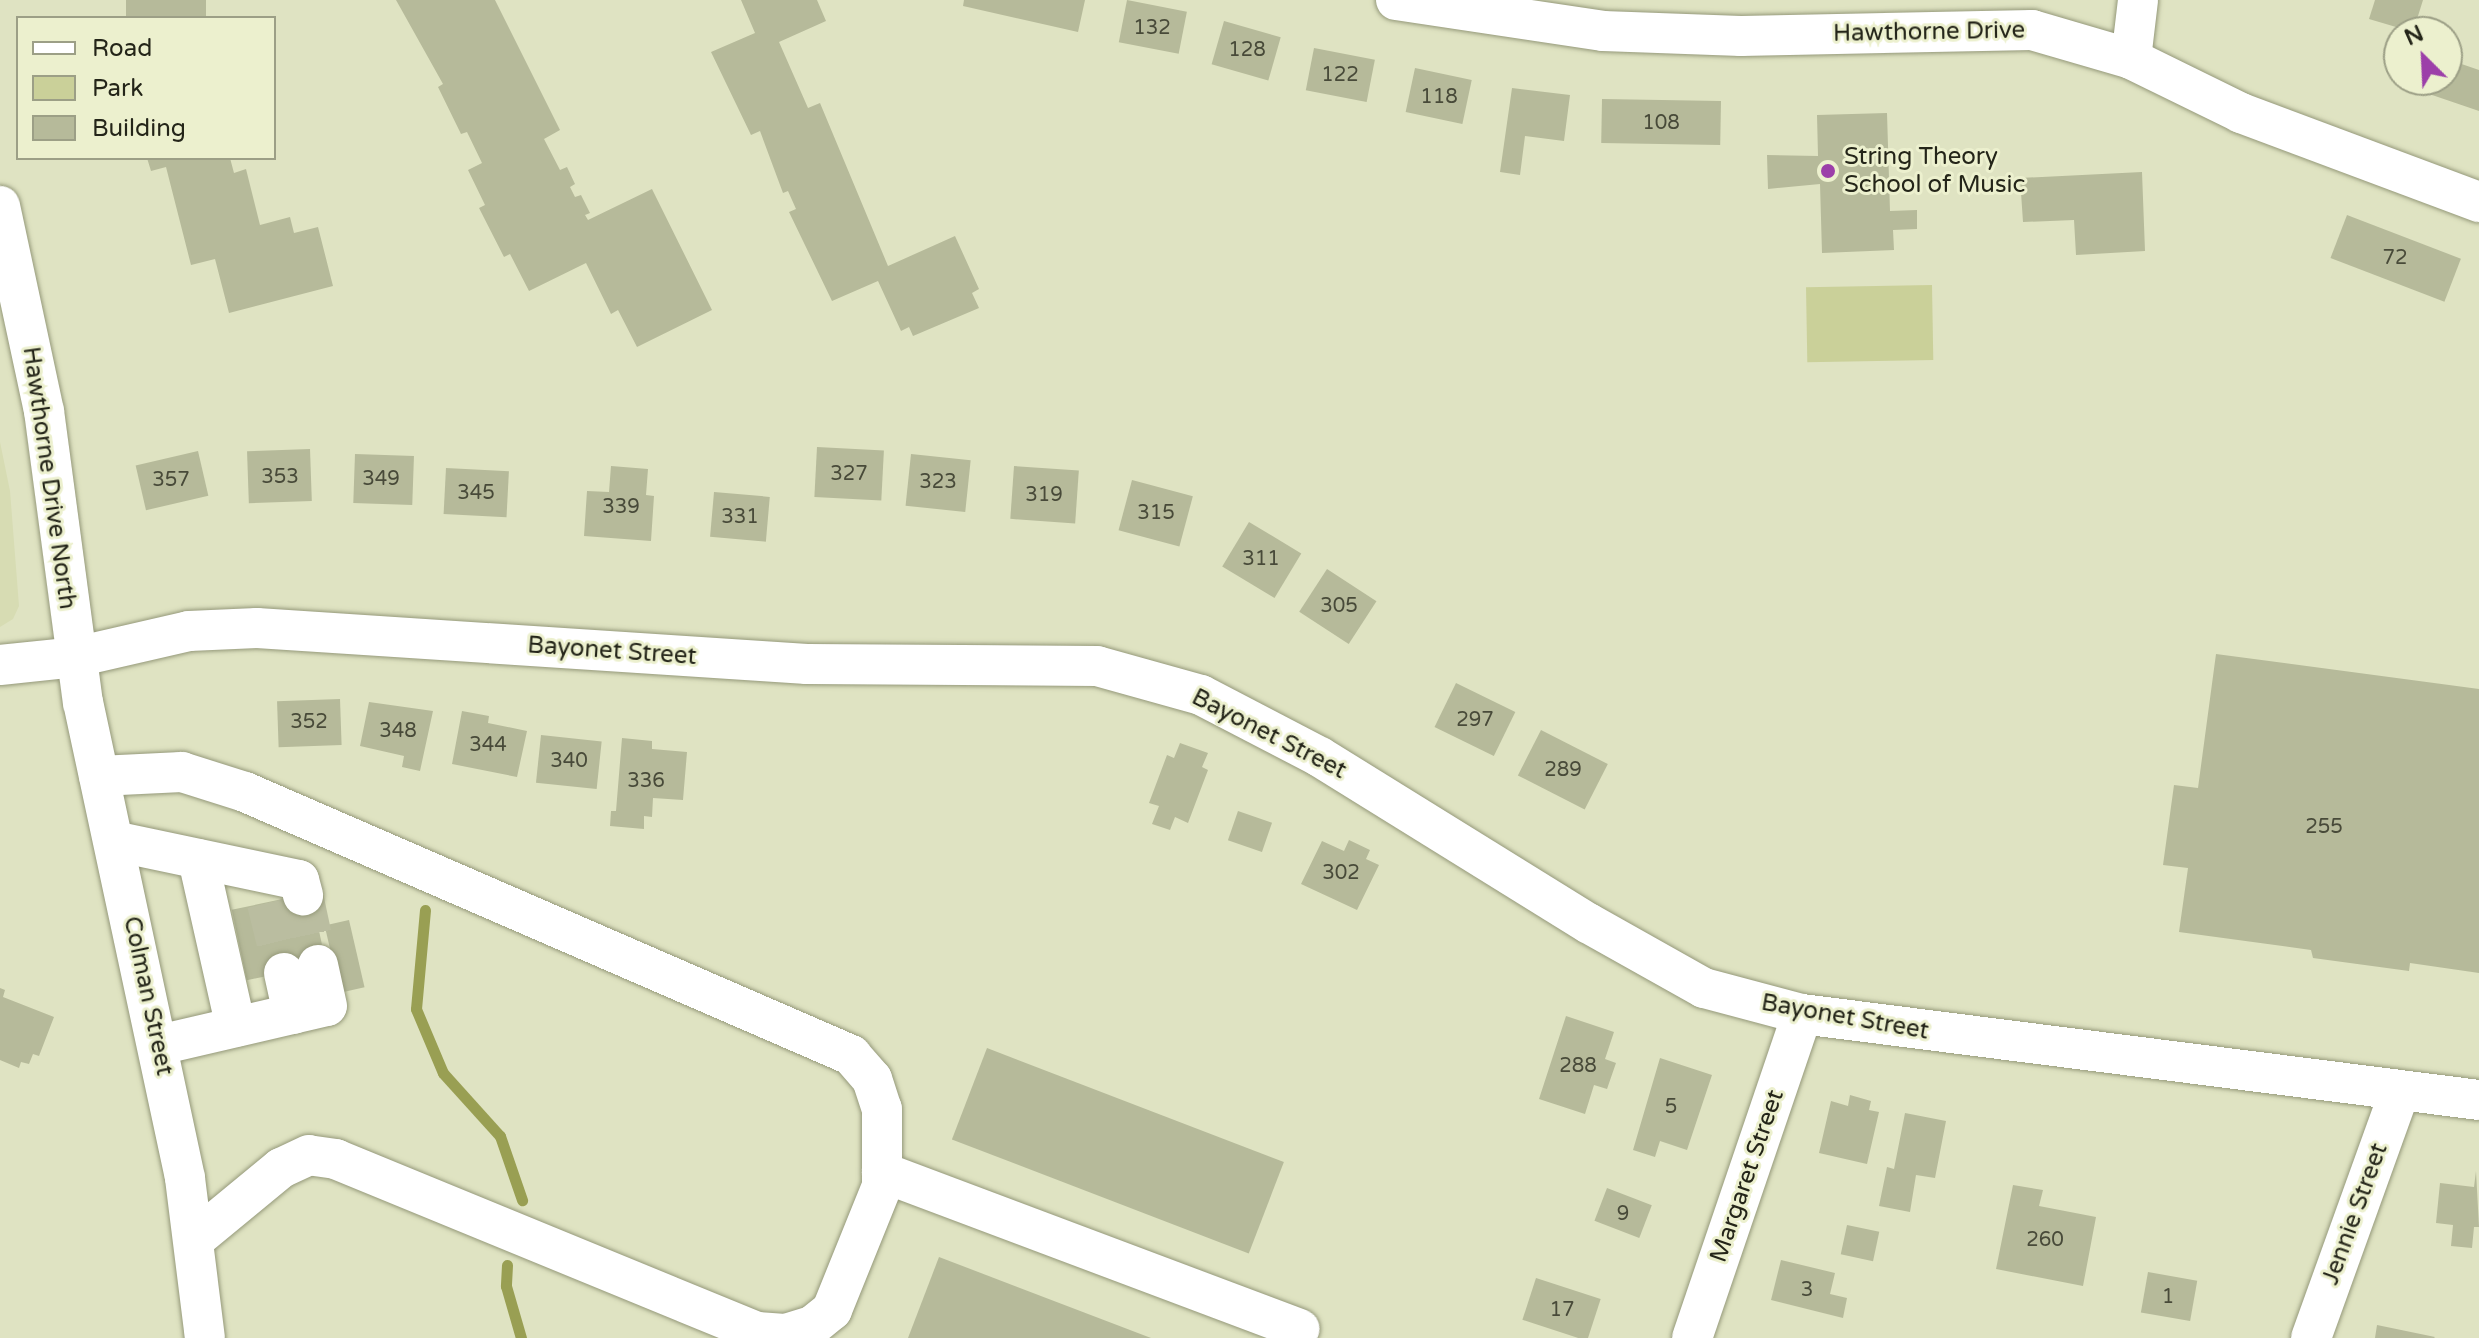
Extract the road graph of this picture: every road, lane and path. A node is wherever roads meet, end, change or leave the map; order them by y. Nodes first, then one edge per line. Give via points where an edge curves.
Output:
1 (1396, 0) edge
2 (2138, 0) edge
3 (2131, 59) junction
4 (2479, 202) edge
5 (0, 206) edge
6 (76, 657) junction
7 (0, 665) edge
8 (99, 776) junction
9 (114, 841) junction
10 (198, 859) junction
11 (277, 890) dead end
12 (301, 969) tunnel mouth
13 (1802, 1014) junction
14 (236, 1027) junction
15 (159, 1045) junction
16 (2400, 1091) junction
17 (2479, 1100) edge
18 (882, 1172) junction
19 (195, 1239) junction
20 (1299, 1329) dead end
21 (205, 1338) edge
22 (1692, 1338) edge
23 (2311, 1338) edge

1 - 3 street, Hawthorne Drive via 1603,31 1741,36 2032,30
2 - 3 street
3 - 4 street, Hawthorne Drive via 2241,113
5 - 6 street, Hawthorne Drive North via 44,411
6 - 7 street, Bayonet Street
6 - 8 street, Colman Street
6 - 13 street, Bayonet Street via 189,631 257,628 807,664 1097,666 1201,695 1320,757 1588,923 1704,988
8 - 9 street, Colman Street
8 - 18 street via 182,772 245,792 851,1055 872,1079 882,1109
9 - 10 street
9 - 15 street, Colman Street
10 - 11 street
10 - 14 street
12 - 14 street via 327,1006
13 - 16 street, Bayonet Street
13 - 22 street, Margaret Street
14 - 15 street
15 - 19 street, Colman Street
16 - 17 street, Bayonet Street
16 - 23 street, Jennie Street
18 - 19 street via 882,1186 832,1310 812,1326 785,1334 757,1332 336,1159 309,1155 281,1168
18 - 20 street
19 - 21 street, Colman Street

